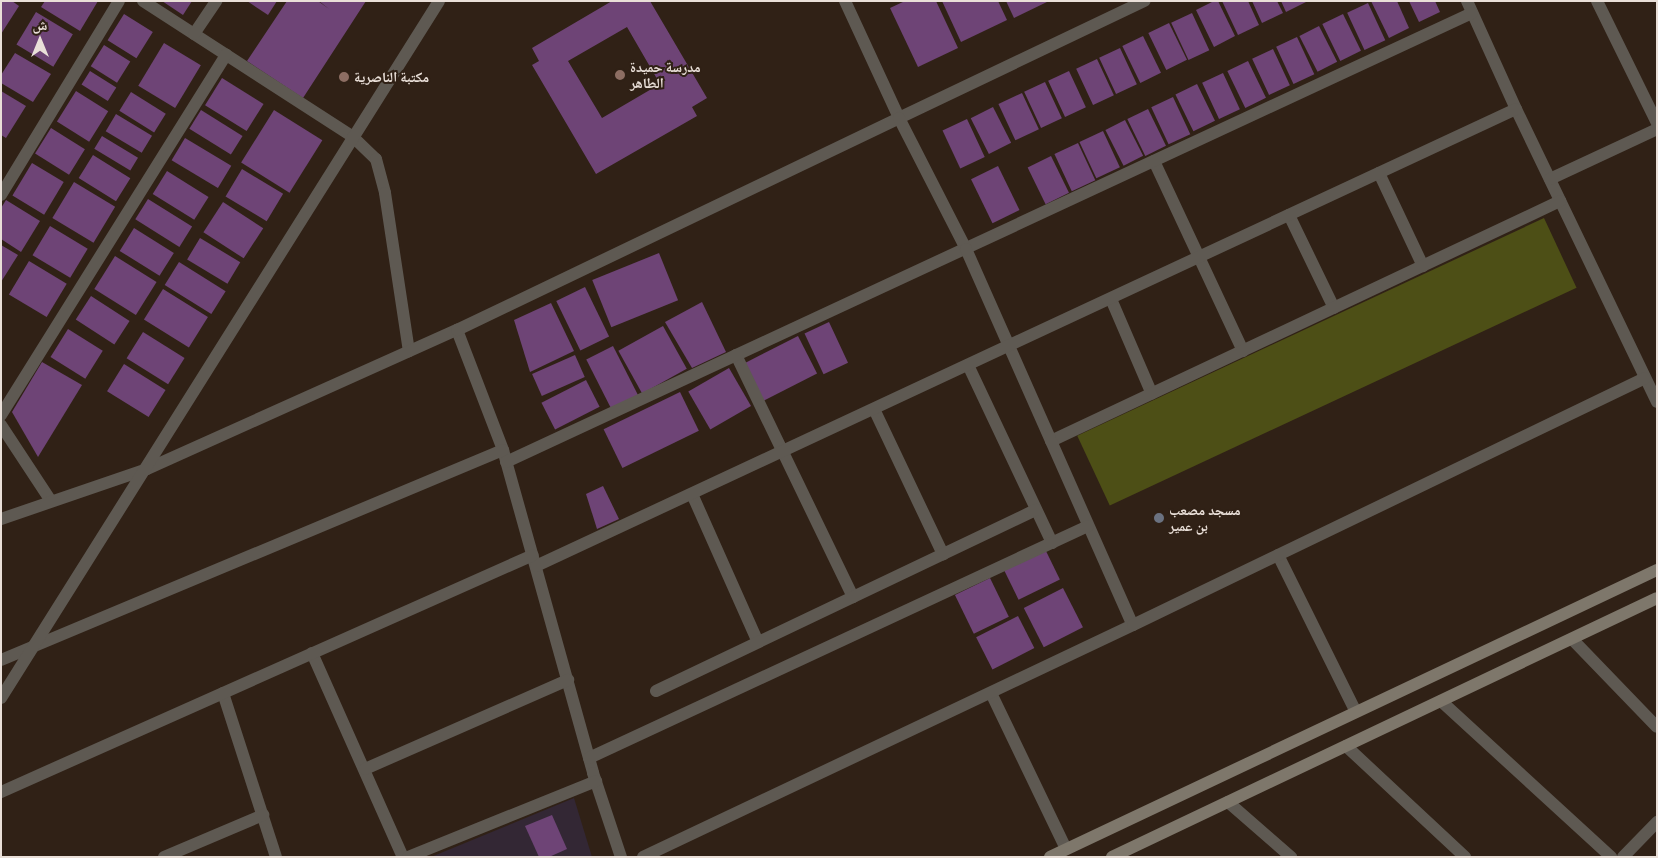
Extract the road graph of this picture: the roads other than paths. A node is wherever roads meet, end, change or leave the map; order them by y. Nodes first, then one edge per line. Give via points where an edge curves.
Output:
1 (119, 1) edge
2 (143, 1) edge
3 (216, 1) edge
4 (439, 1) edge
5 (845, 1) edge
6 (1144, 1) edge
7 (1597, 1) edge
8 (1470, 7) edge
9 (194, 34) junction
10 (226, 55) junction
11 (1516, 109) junction
12 (899, 118) junction
13 (1657, 124) edge
14 (1657, 128) edge
15 (353, 137) junction
16 (1154, 161) junction
17 (1379, 173) junction
18 (1550, 179) junction
19 (1, 195) edge
20 (1560, 201) junction
21 (1289, 215) junction
22 (966, 249) junction
23 (1200, 257) junction
24 (1423, 266) junction
25 (1110, 299) junction
26 (1334, 308) junction
27 (457, 330) junction
28 (1008, 347) junction
29 (409, 351) junction
30 (1243, 351) junction
31 (736, 355) junction
32 (968, 365) junction
33 (1645, 378) junction
34 (1152, 394) junction
35 (1657, 402) edge
36 (874, 409) junction
37 (1, 415) edge
38 (1, 424) edge
39 (1051, 441) junction
40 (781, 452) junction
41 (505, 456) junction
42 (147, 469) junction
43 (692, 494) junction
44 (51, 501) junction
45 (1036, 510) junction
46 (1, 519) edge
47 (1088, 526) junction
48 (1052, 543) junction
49 (943, 554) junction
50 (1278, 555) junction
51 (534, 561) junction
52 (1657, 570) edge
53 (852, 597) junction
54 (1657, 598) edge
55 (1133, 625) junction
56 (1572, 639) junction
57 (758, 642) junction
58 (34, 646) junction
59 (312, 653) junction
60 (1, 660) edge
61 (568, 680) junction
62 (656, 691) dead end
63 (223, 693) junction
64 (991, 693) junction
65 (1, 698) edge
66 (1441, 701) junction
67 (1356, 712) junction
68 (1657, 726) edge
69 (1346, 746) junction
70 (589, 758) junction
71 (365, 769) junction
72 (596, 781) junction
73 (1, 792) edge
74 (1228, 802) junction
75 (263, 815) junction
76 (1657, 822) edge
77 (1066, 849) junction
78 (164, 857) edge
79 (276, 857) edge
80 (403, 857) edge
81 (408, 857) edge
82 (621, 857) edge
83 (644, 857) edge
84 (1050, 857) edge
85 (1112, 857) edge
86 (1291, 857) edge
87 (1465, 857) edge
88 (1611, 857) edge
89 (1622, 857) edge

1 - 19 street
2 - 9 street
3 - 9 street
4 - 15 street
5 - 12 street
6 - 12 street
7 - 13 street
8 - 11 street
8 - 16 street
9 - 10 street
10 - 15 street
10 - 37 street
11 - 17 street
11 - 18 street
12 - 22 street
12 - 27 street
14 - 18 street
15 - 29 street via 376,160 385,193
15 - 42 street
16 - 22 street
16 - 23 street
17 - 21 street
17 - 24 street
18 - 20 street
20 - 24 street
20 - 33 street
21 - 23 street
21 - 26 street
22 - 28 street
22 - 31 street
23 - 25 street
23 - 30 street
24 - 26 street
25 - 28 street
25 - 34 street
26 - 30 street
27 - 29 street
27 - 41 street
28 - 32 street
28 - 39 street
29 - 42 street
30 - 34 street
31 - 40 street
31 - 41 street
32 - 36 street
32 - 45 street
33 - 35 street
33 - 50 street
34 - 39 street
36 - 40 street
36 - 49 street
38 - 44 street
39 - 47 street
40 - 43 street
40 - 53 street
41 - 51 street
41 - 58 street
42 - 44 street
42 - 58 street
43 - 51 street
43 - 57 street
44 - 46 street
45 - 48 street
45 - 49 street
47 - 48 street
47 - 55 street
48 - 70 street
49 - 53 street
50 - 55 street
50 - 67 street
51 - 59 street
51 - 61 street
52 - 67 main road
53 - 57 street
54 - 56 main road
55 - 64 street
56 - 66 main road
56 - 68 street
57 - 62 street
58 - 60 street
58 - 65 street
59 - 63 street
59 - 71 street
61 - 70 street
61 - 71 street
63 - 73 street
63 - 75 street
64 - 77 street
64 - 83 street
66 - 69 main road
66 - 88 street
67 - 77 main road
69 - 74 main road
69 - 87 street
70 - 72 street
71 - 80 street
72 - 81 street
72 - 82 street
74 - 85 main road
74 - 86 street
75 - 78 street
75 - 79 street
76 - 89 street
77 - 84 main road

